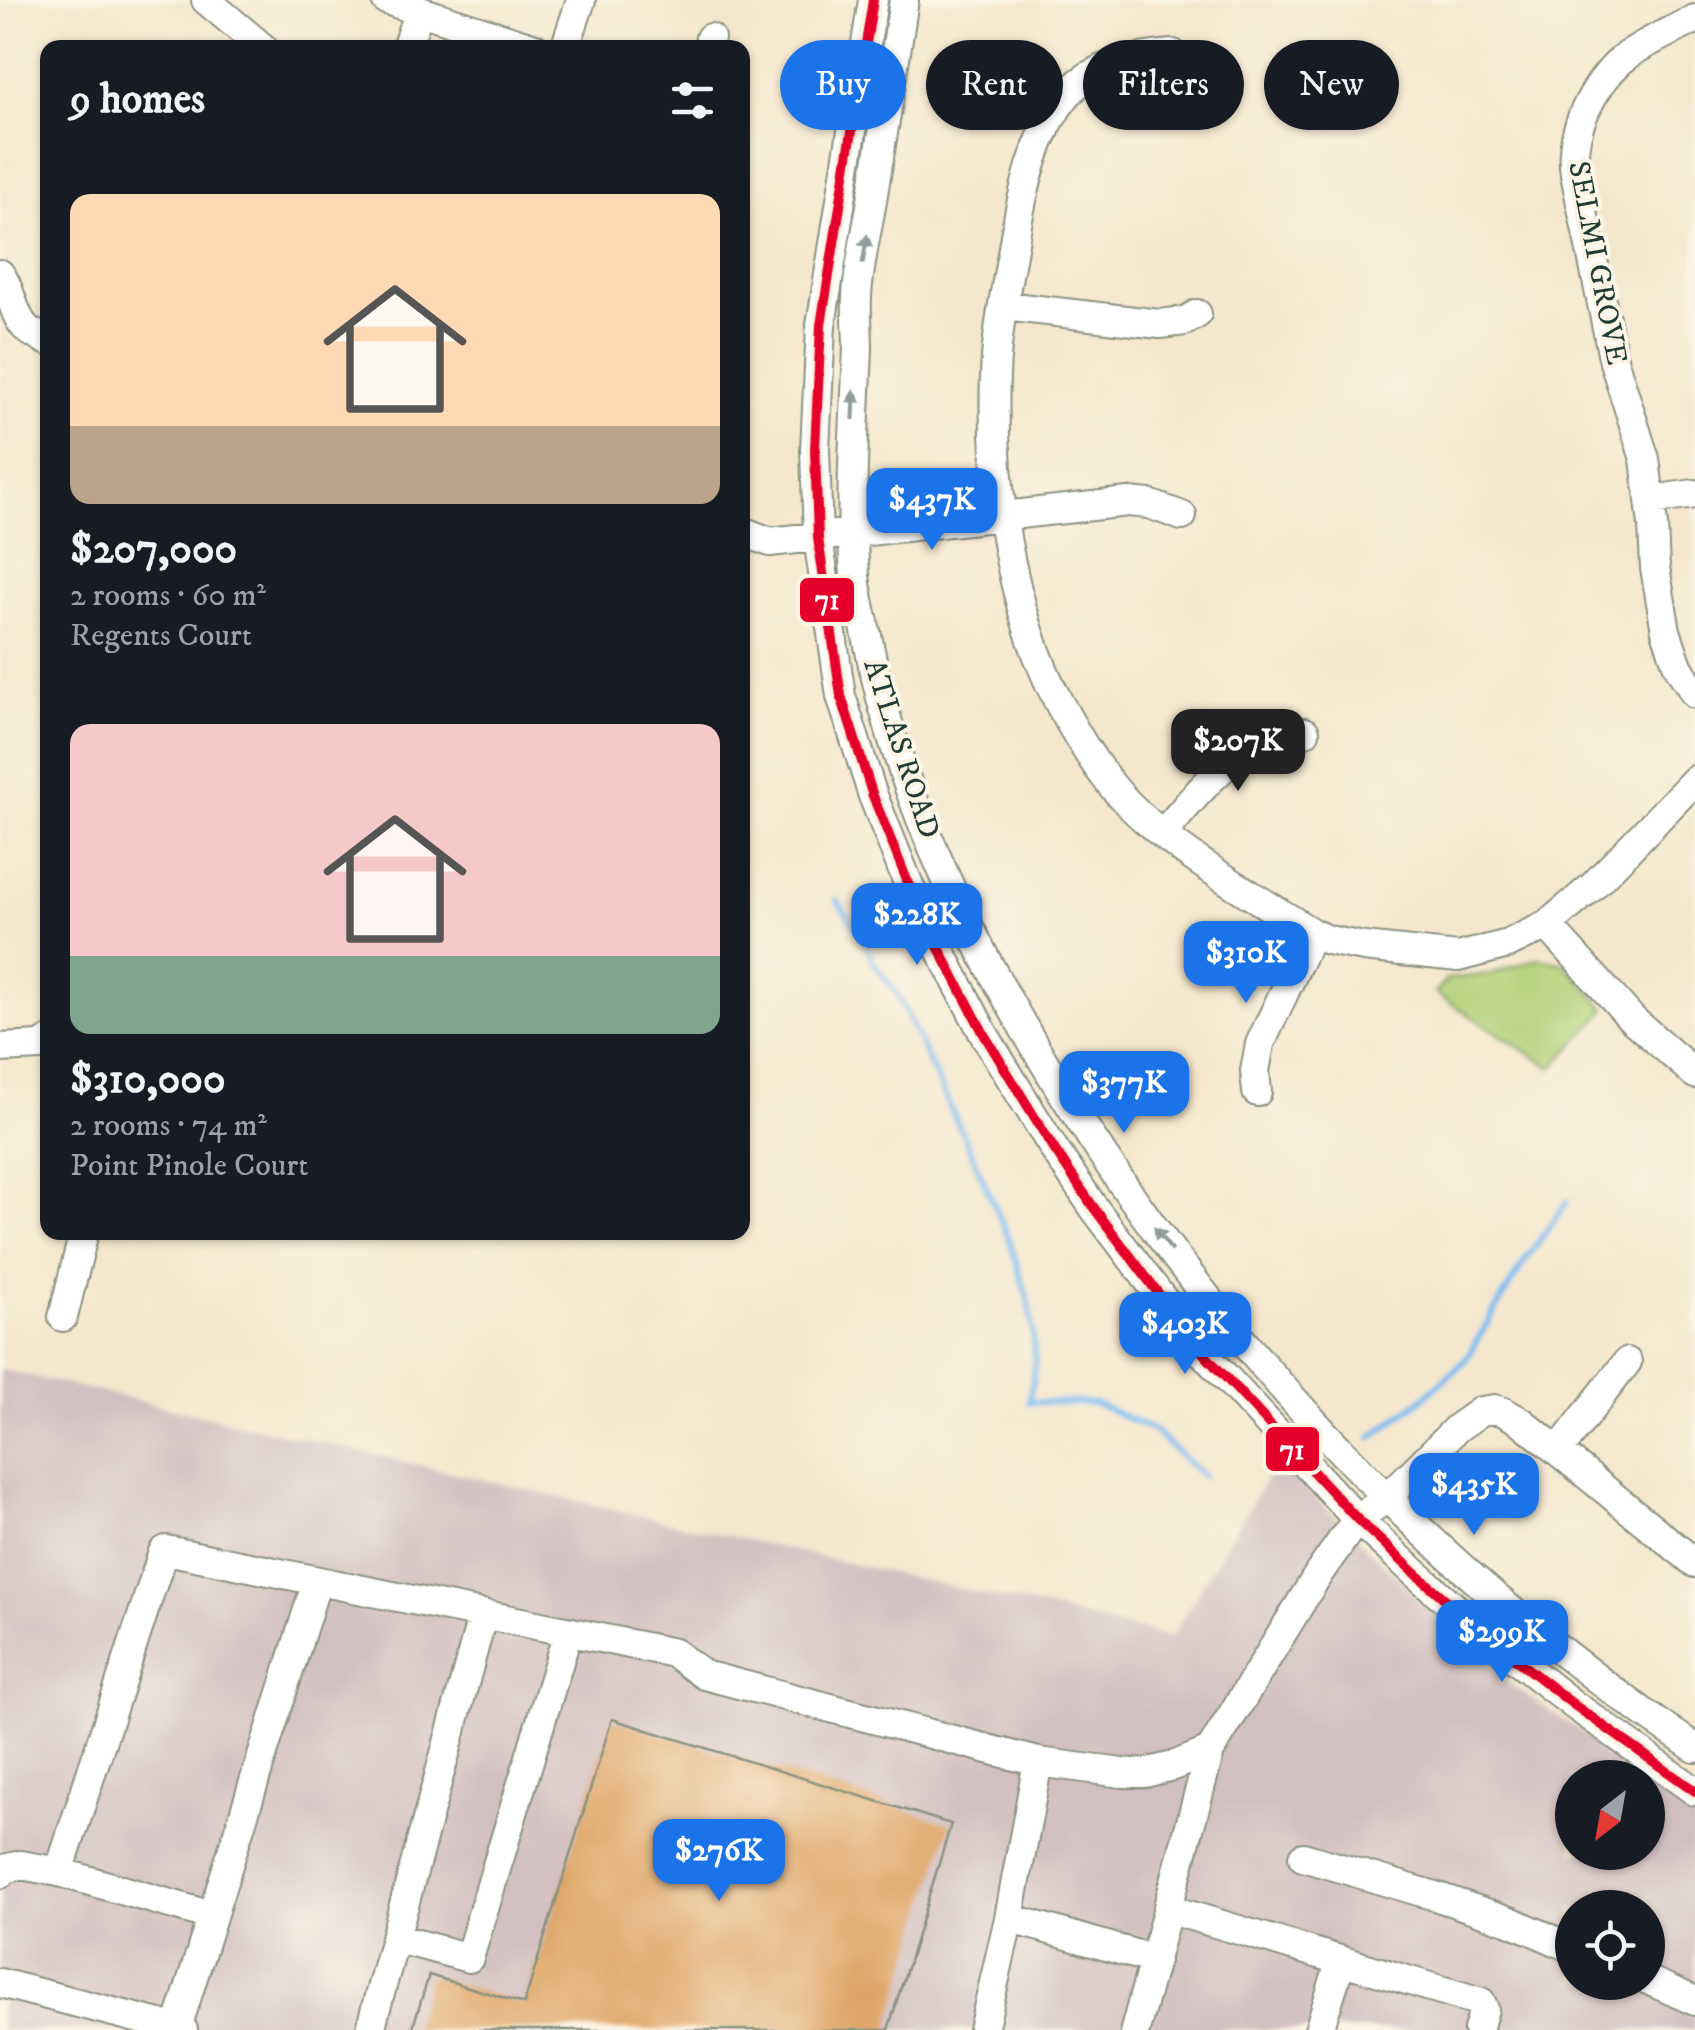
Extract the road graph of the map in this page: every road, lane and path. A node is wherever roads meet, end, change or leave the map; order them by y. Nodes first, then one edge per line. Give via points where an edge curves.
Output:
1 (386, 0) edge
2 (581, 0) edge
3 (873, 0) edge
4 (904, 0) edge
5 (213, 2) edge
6 (439, 9) edge
7 (1695, 19) edge
8 (254, 40) edge
9 (413, 40) edge
10 (515, 40) edge
11 (568, 40) edge
12 (1083, 80) edge
13 (0, 274) edge
14 (1004, 306) junction
15 (1197, 314) dead end
16 (40, 337) edge
17 (1695, 494) edge
18 (1650, 500) junction
19 (1002, 515) junction
20 (1182, 516) dead end
21 (750, 533) edge
22 (854, 534) junction
23 (818, 538) junction
24 (1695, 694) edge
25 (1305, 732) dead end
26 (1695, 780) edge
27 (1163, 834) junction
28 (1547, 925) junction
29 (1312, 933) junction
30 (40, 1046) edge
31 (0, 1048) edge
32 (1695, 1074) edge
33 (1257, 1092) dead end
34 (82, 1240) edge
35 (63, 1317) dead end
36 (1627, 1362) dead end
37 (1558, 1451) junction
38 (1387, 1498) junction
39 (1356, 1518) junction
40 (1695, 1562) edge
41 (317, 1581) junction
42 (483, 1614) junction
43 (568, 1632) junction
44 (1695, 1748) edge
45 (1210, 1751) junction
46 (1038, 1762) junction
47 (1695, 1791) edge
48 (1303, 1858) dead end
49 (60, 1872) junction
50 (0, 1874) edge
51 (1168, 1910) junction
52 (212, 1916) junction
53 (1009, 1918) junction
54 (395, 1938) junction
55 (1555, 1941) edge
56 (1154, 1960) junction
57 (1341, 1960) junction
58 (0, 1983) edge
59 (1665, 1988) edge
60 (1695, 2001) edge
61 (180, 2029) edge
62 (370, 2030) edge
63 (982, 2030) edge
64 (1135, 2030) edge
65 (1319, 2030) edge
66 (1478, 2030) edge

1 - 6 street
2 - 11 street
3 - 23 street, ATLAS ROAD via 821,325
22 -> 4 street, ATLAS ROAD via 858,294
5 - 8 street
6 - 9 street
6 - 10 street
7 - 18 street, SELMI GROVE via 1616,65 1586,108 1574,151 1614,362 1645,459
12 - 14 street via 1058,106 1043,135 1019,209
13 - 16 street via 19,319
14 - 15 street via 1160,324
14 - 19 street via 994,386
17 - 18 street
18 - 24 street, SELMI GROVE via 1666,630
19 - 20 street via 1128,502
19 - 22 street
19 - 27 street via 1023,616 1059,703 1107,780
21 - 23 street via 770,542
22 - 23 street
38 -> 22 street, ATLAS ROAD via 1241,1341 1084,1130 1017,1018 952,895 896,750 876,687
23 - 39 street, ATLAS ROAD via 841,696 873,796 919,910 986,1036 1094,1208 1204,1354
25 - 27 street via 1282,734 1233,760
26 - 28 street
27 - 29 street
28 - 29 street via 1458,957 1364,947
28 - 32 street via 1632,1019
29 - 33 street via 1260,1044
30 - 31 street
34 - 35 street
36 - 37 street
37 - 38 street via 1504,1412 1481,1411
37 - 40 street
38 - 39 street
38 - 44 street, ATLAS ROAD via 1524,1620
39 - 45 street
39 - 47 street, ATLAS ROAD via 1501,1648
41 - 42 street
41 - 49 street via 163,1552
41 - 52 street
42 - 43 street
42 - 54 street
43 - 46 street via 674,1653 704,1674
43 - 54 street via 470,1958
45 - 46 street via 1145,1773
45 - 51 street
46 - 53 street
48 - 55 street
49 - 50 street via 20,1865
49 - 52 street
51 - 56 street
51 - 57 street
52 - 61 street
53 - 56 street
53 - 63 street
54 - 62 street
56 - 64 street
57 - 65 street
57 - 66 street via 1480,2002
58 - 61 street
59 - 60 street

